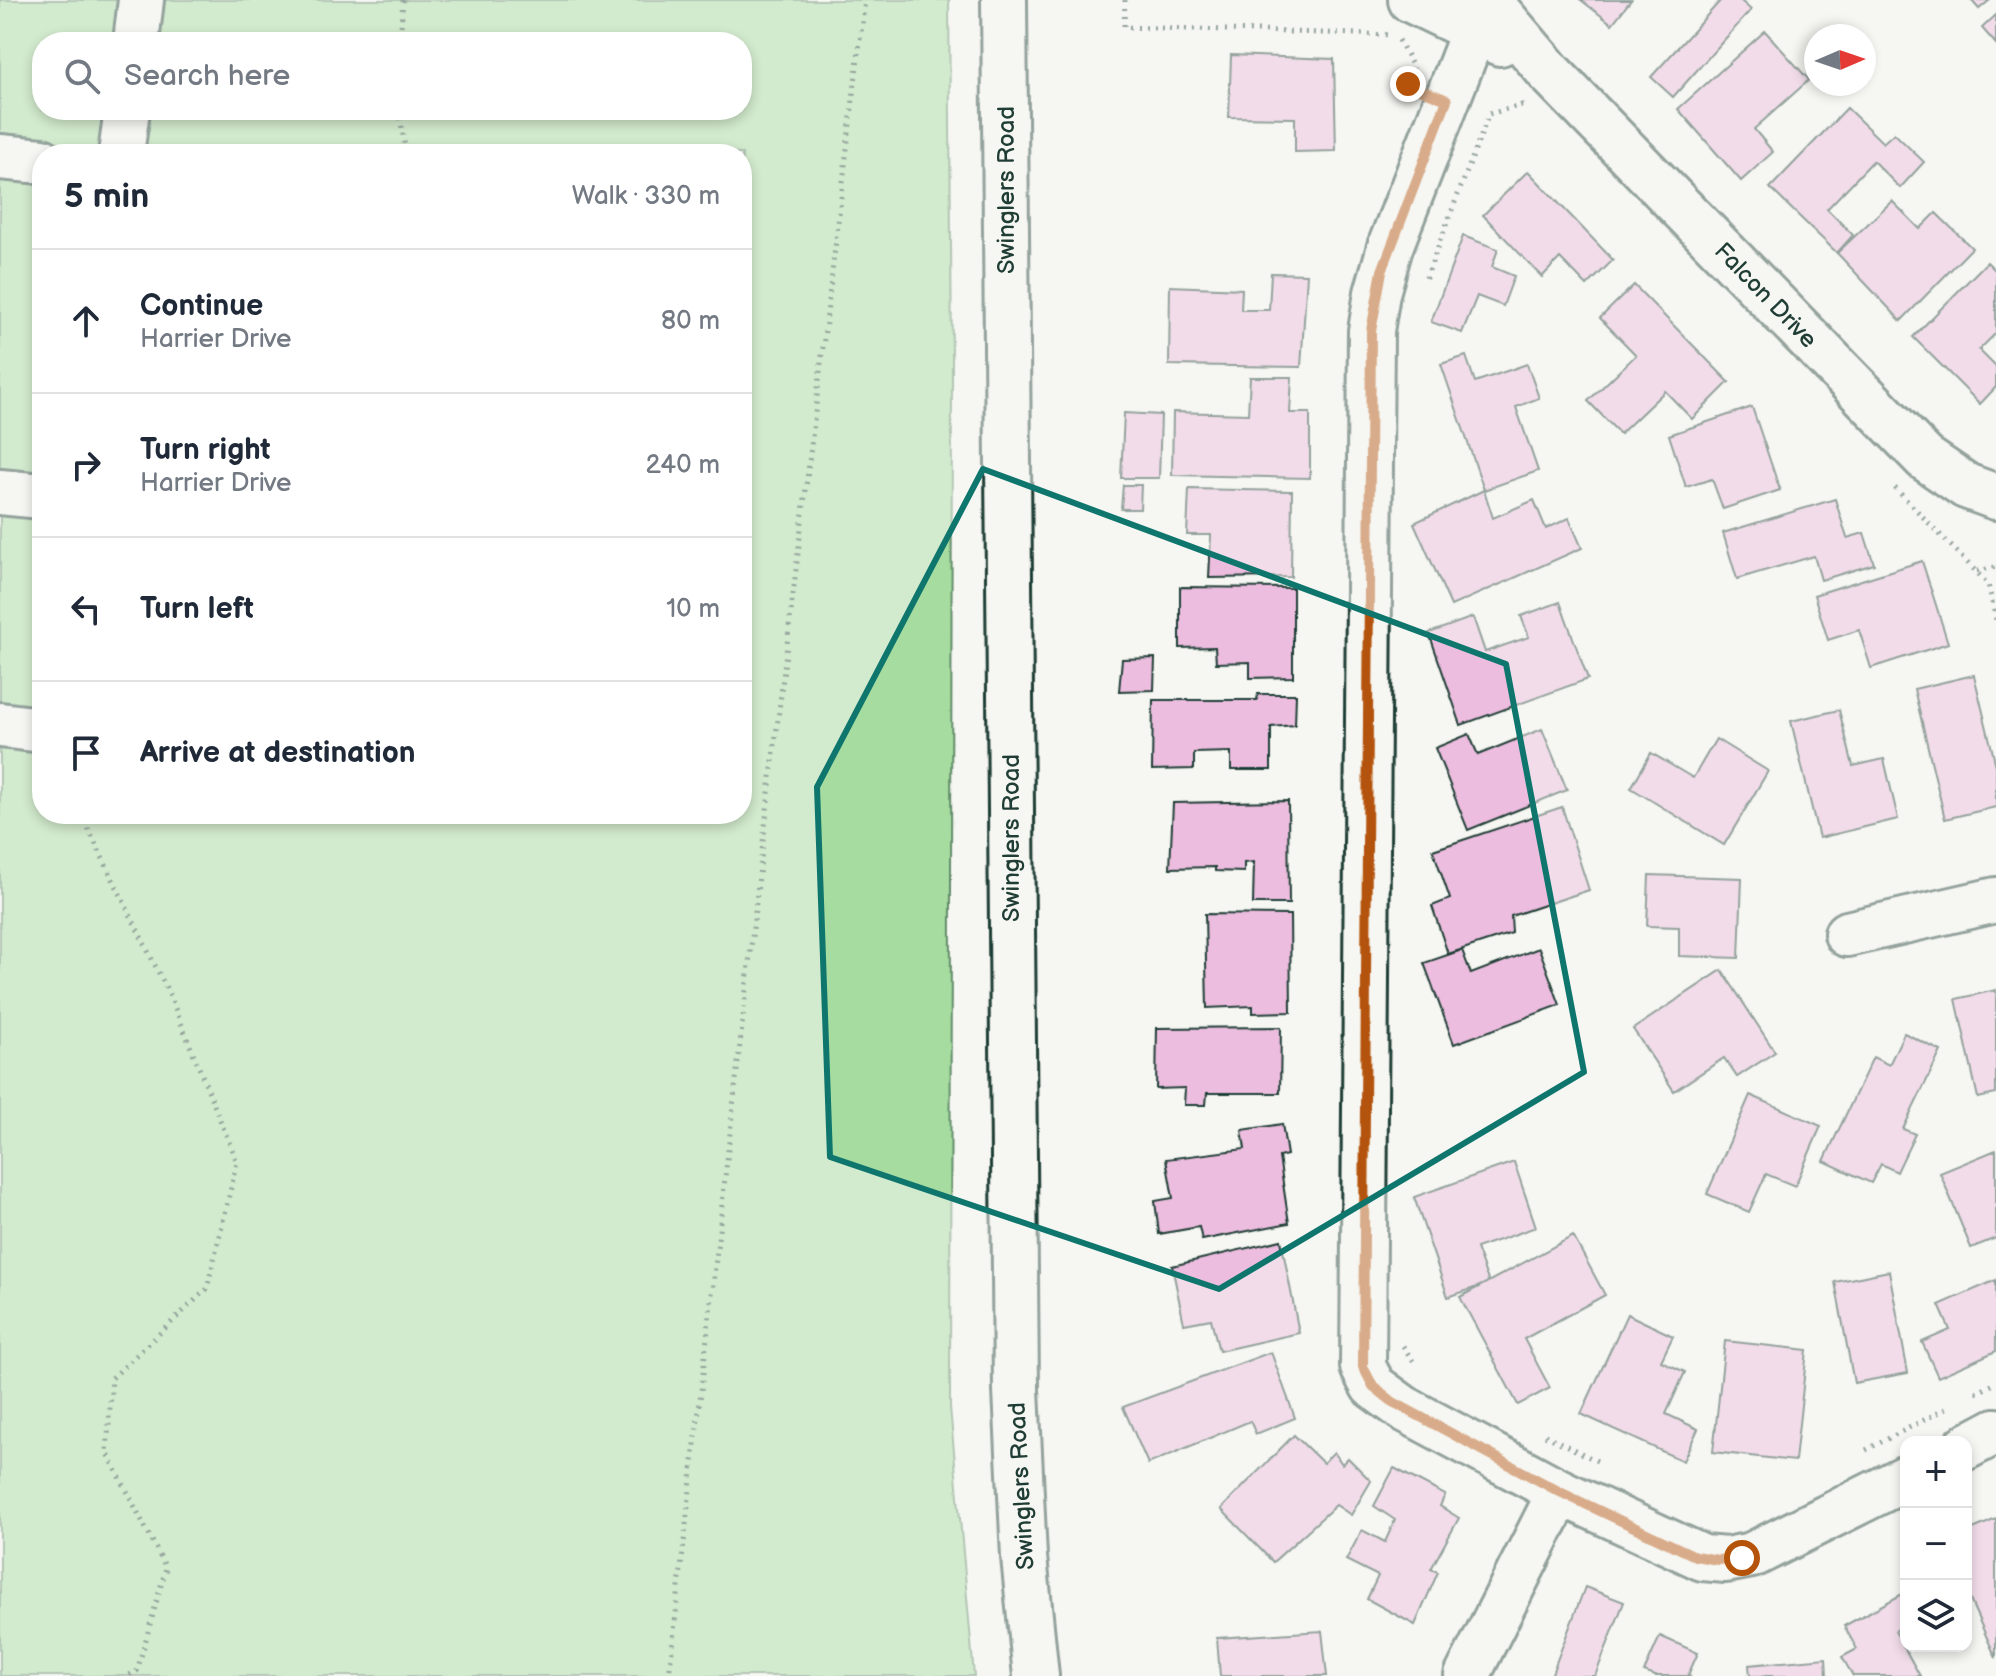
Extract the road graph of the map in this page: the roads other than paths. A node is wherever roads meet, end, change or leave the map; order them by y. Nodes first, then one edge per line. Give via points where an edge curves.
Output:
1 (141, 0) edge
2 (1004, 0) edge
3 (1411, 0) edge
4 (1483, 10) edge
5 (137, 32) edge
6 (126, 120) edge
7 (122, 144) edge
8 (0, 157) edge
9 (32, 160) edge
10 (0, 492) edge
11 (32, 495) edge
12 (1996, 497) edge
13 (0, 725) edge
14 (32, 729) edge
15 (1996, 900) edge
16 (1847, 934) dead end
17 (1996, 1431) edge
18 (1972, 1444) edge
19 (1900, 1481) edge
20 (1560, 1492) junction
21 (1036, 1676) edge
22 (1467, 1676) edge

1 - 5 street
2 - 21 street, Swinglers Road via 1016,1390
3 - 4 street, Falcon Drive
4 - 12 street, Falcon Drive via 1925,458 1966,486
4 - 20 street via 1382,271 1371,331 1361,1352 1370,1381 1393,1402
6 - 7 street
8 - 9 street
10 - 11 street
13 - 14 street
15 - 16 street
17 - 18 street
19 - 20 street via 1771,1547 1726,1560 1681,1550
20 - 22 street

